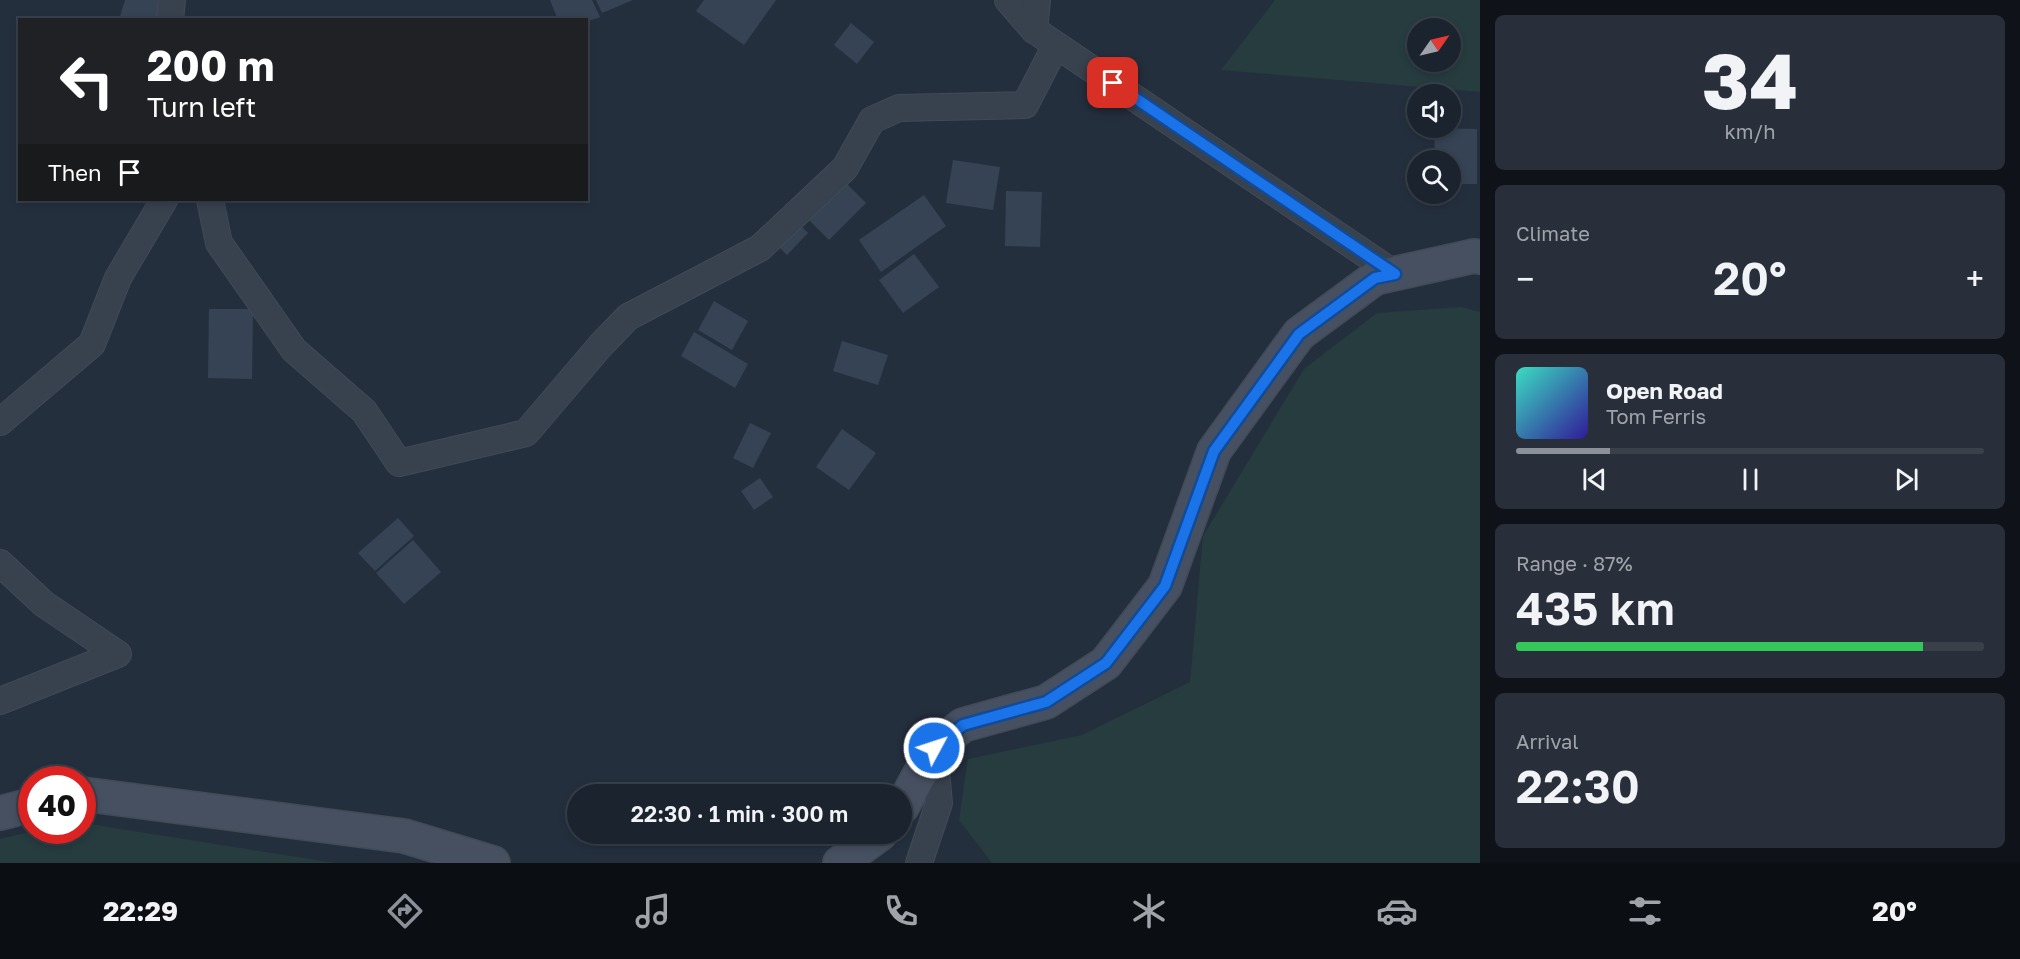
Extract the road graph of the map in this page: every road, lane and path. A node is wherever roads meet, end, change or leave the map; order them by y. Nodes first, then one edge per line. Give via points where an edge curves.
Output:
1 (172, 0) edge
2 (1008, 0) edge
3 (1037, 0) edge
4 (170, 18) edge
5 (1034, 30) junction
6 (1056, 45) junction
7 (163, 201) edge
8 (210, 201) edge
9 (1480, 257) edge
10 (1395, 274) junction
11 (0, 422) edge
12 (0, 563) edge
13 (0, 701) edge
14 (934, 748) junction
15 (912, 789) edge
16 (96, 796) edge
17 (18, 808) edge
18 (0, 813) edge
19 (866, 844) edge
20 (493, 863) edge
21 (840, 863) edge
22 (919, 863) edge

1 - 4 street
2 - 5 street
3 - 5 street
5 - 6 street
6 - 8 street via 1025,105 899,108 872,120 845,168 760,248 628,317 526,433 399,463 364,411 294,350 219,243
6 - 10 street
7 - 11 street via 118,278 92,344
9 - 10 street
10 - 14 street via 1375,278 1299,334 1214,451 1165,586 1106,663 1046,702 963,725
12 - 13 street via 44,604 118,654
14 - 15 street
14 - 22 street via 939,803
16 - 20 street via 404,836
17 - 18 street
19 - 21 street

